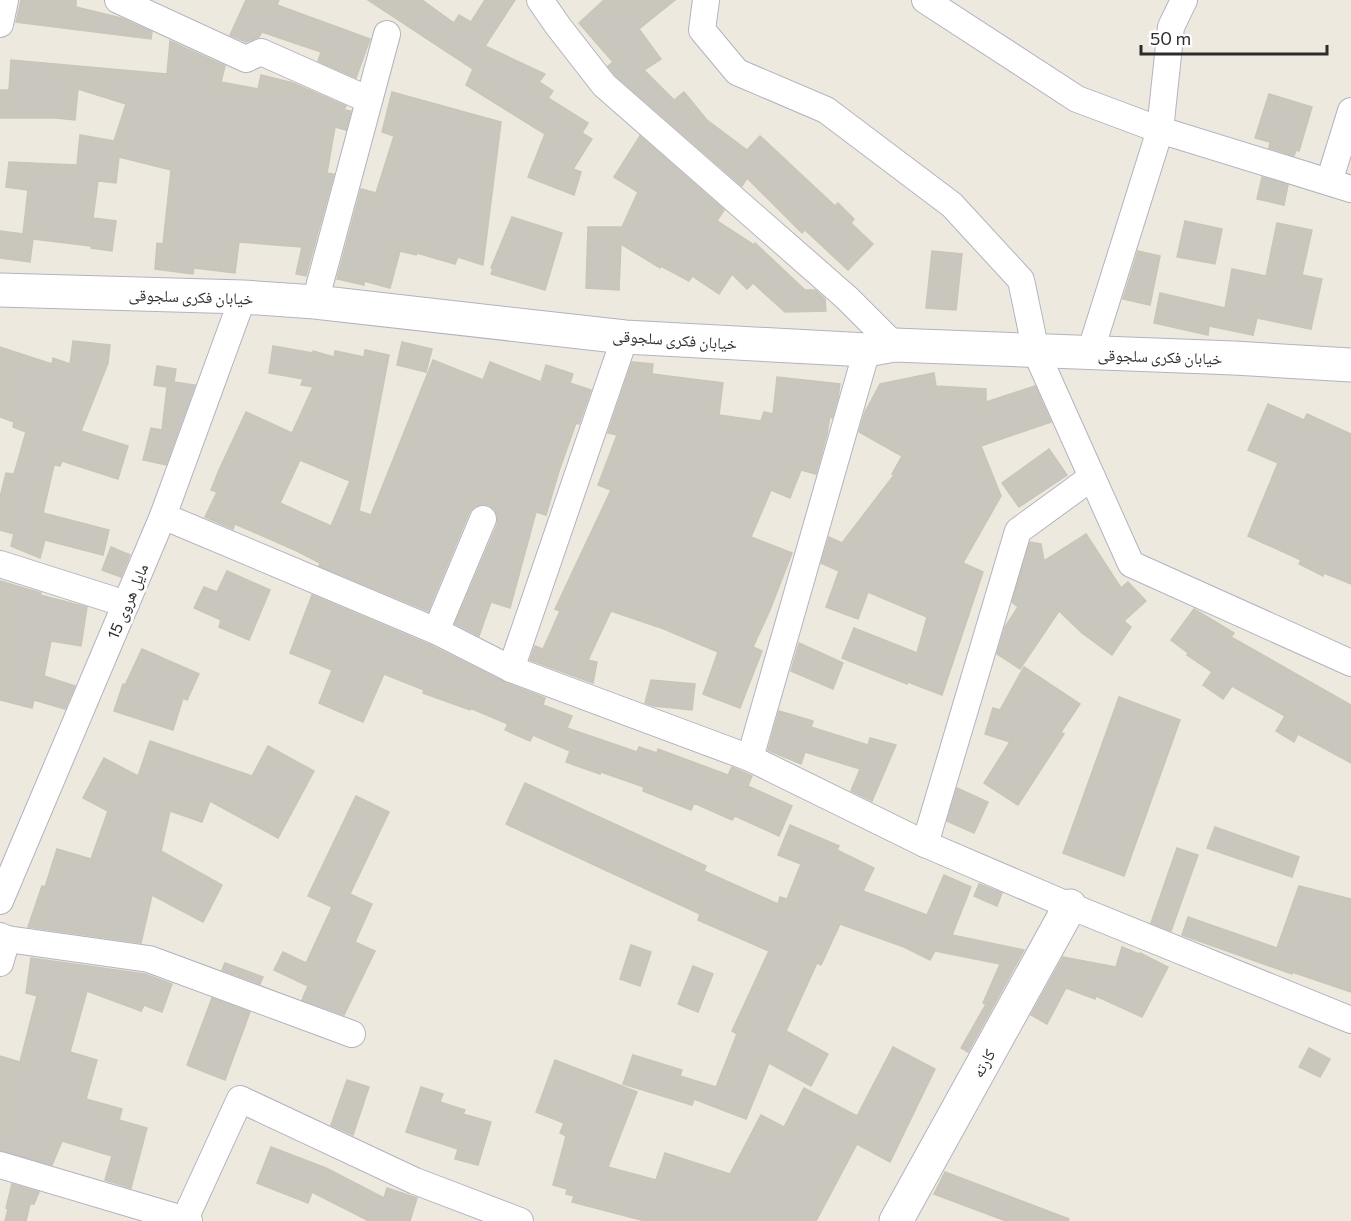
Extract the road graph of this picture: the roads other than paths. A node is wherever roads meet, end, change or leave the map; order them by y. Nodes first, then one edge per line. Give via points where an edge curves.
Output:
1 (5, 0) edge
2 (118, 0) edge
3 (706, 0) edge
4 (925, 0) edge
5 (1184, 0) edge
6 (545, 1) edge
7 (0, 24) edge
8 (387, 34) dead end
9 (369, 100) junction
10 (1351, 111) edge
11 (1160, 130) junction
12 (1340, 185) edge
13 (0, 290) edge
14 (243, 297) junction
15 (315, 302) junction
16 (625, 337) junction
17 (880, 348) junction
18 (1036, 352) junction
19 (1090, 353) junction
20 (1351, 365) edge
21 (1092, 477) junction
22 (163, 516) junction
23 (483, 519) dead end
24 (0, 564) edge
25 (126, 604) junction
26 (436, 631) junction
27 (1351, 663) edge
28 (511, 669) junction
29 (750, 758) junction
30 (925, 844) junction
31 (0, 901) edge
32 (1070, 906) junction
33 (2, 946) edge
34 (1351, 1020) edge
35 (352, 1034) dead end
36 (0, 1165) edge
37 (187, 1220) edge
38 (520, 1221) edge
39 (896, 1221) edge

1 - 7 street
2 - 9 street via 246,58 261,52
3 - 18 street via 702,30 737,72 826,110 952,205 1021,280
4 - 11 street via 1077,99
5 - 11 street via 1171,27
6 - 17 street via 558,26 604,85 847,298
8 - 9 street
9 - 15 street
10 - 12 street
11 - 12 street
11 - 19 street
13 - 14 street, خیابان فکری سلجوقی
14 - 15 street, خیابان فکری سلجوقی
14 - 22 street, مایل هروی 15
15 - 16 street, خیابان فکری سلجوقی
16 - 17 street, خیابان فکری سلجوقی
16 - 28 street
17 - 18 street, خیابان فکری سلجوقی
17 - 29 street
18 - 19 street, خیابان فکری سلجوقی
18 - 21 street
19 - 20 street, خیابان فکری سلجوقی
21 - 27 street via 1131,564
21 - 30 street via 1018,531
22 - 25 street, مایل هروی 15
22 - 26 street
23 - 26 street
24 - 25 street
25 - 31 street, مایل هروی 15
26 - 28 street
28 - 29 street
29 - 30 street
30 - 32 street
32 - 34 street
32 - 39 street, کارته
33 - 35 street via 149,959
36 - 37 street
37 - 38 street via 240,1099 415,1181

